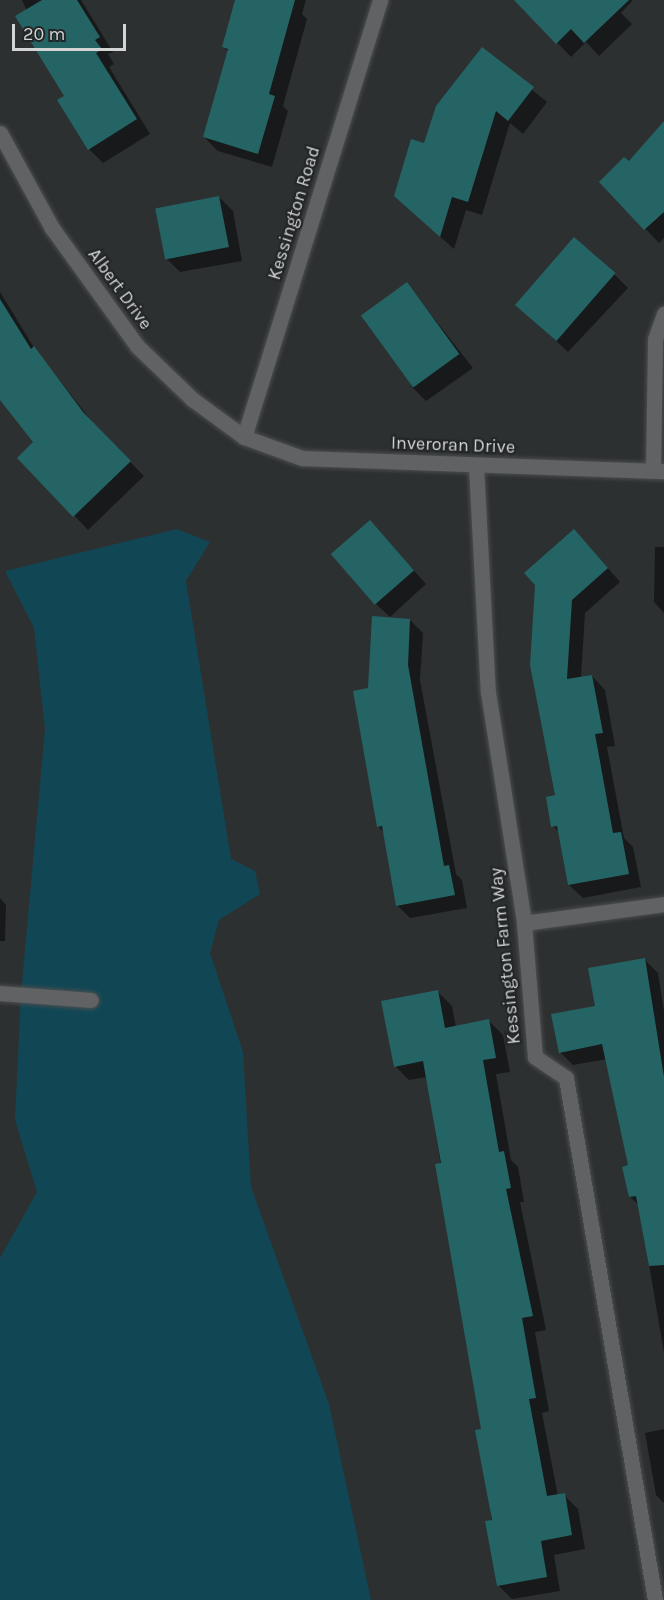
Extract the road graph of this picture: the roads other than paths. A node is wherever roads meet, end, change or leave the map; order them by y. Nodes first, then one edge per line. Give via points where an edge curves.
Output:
1 (380, 0) edge
2 (0, 133) edge
3 (664, 314) edge
4 (244, 437) junction
5 (476, 466) junction
6 (658, 471) edge
7 (664, 904) edge
8 (524, 923) junction
9 (0, 993) edge
10 (91, 1000) dead end
11 (655, 1600) edge

1 - 4 street, Kessington Road
2 - 4 street, Albert Drive via 52,228 137,346 192,399
3 - 6 street via 655,339
4 - 5 street, Inveroran Drive via 302,458
5 - 6 street, Inveroran Drive
5 - 8 street, Kessington Farm Way via 488,692
7 - 8 street
8 - 11 street, Kessington Farm Way via 535,1057 566,1078
9 - 10 street

